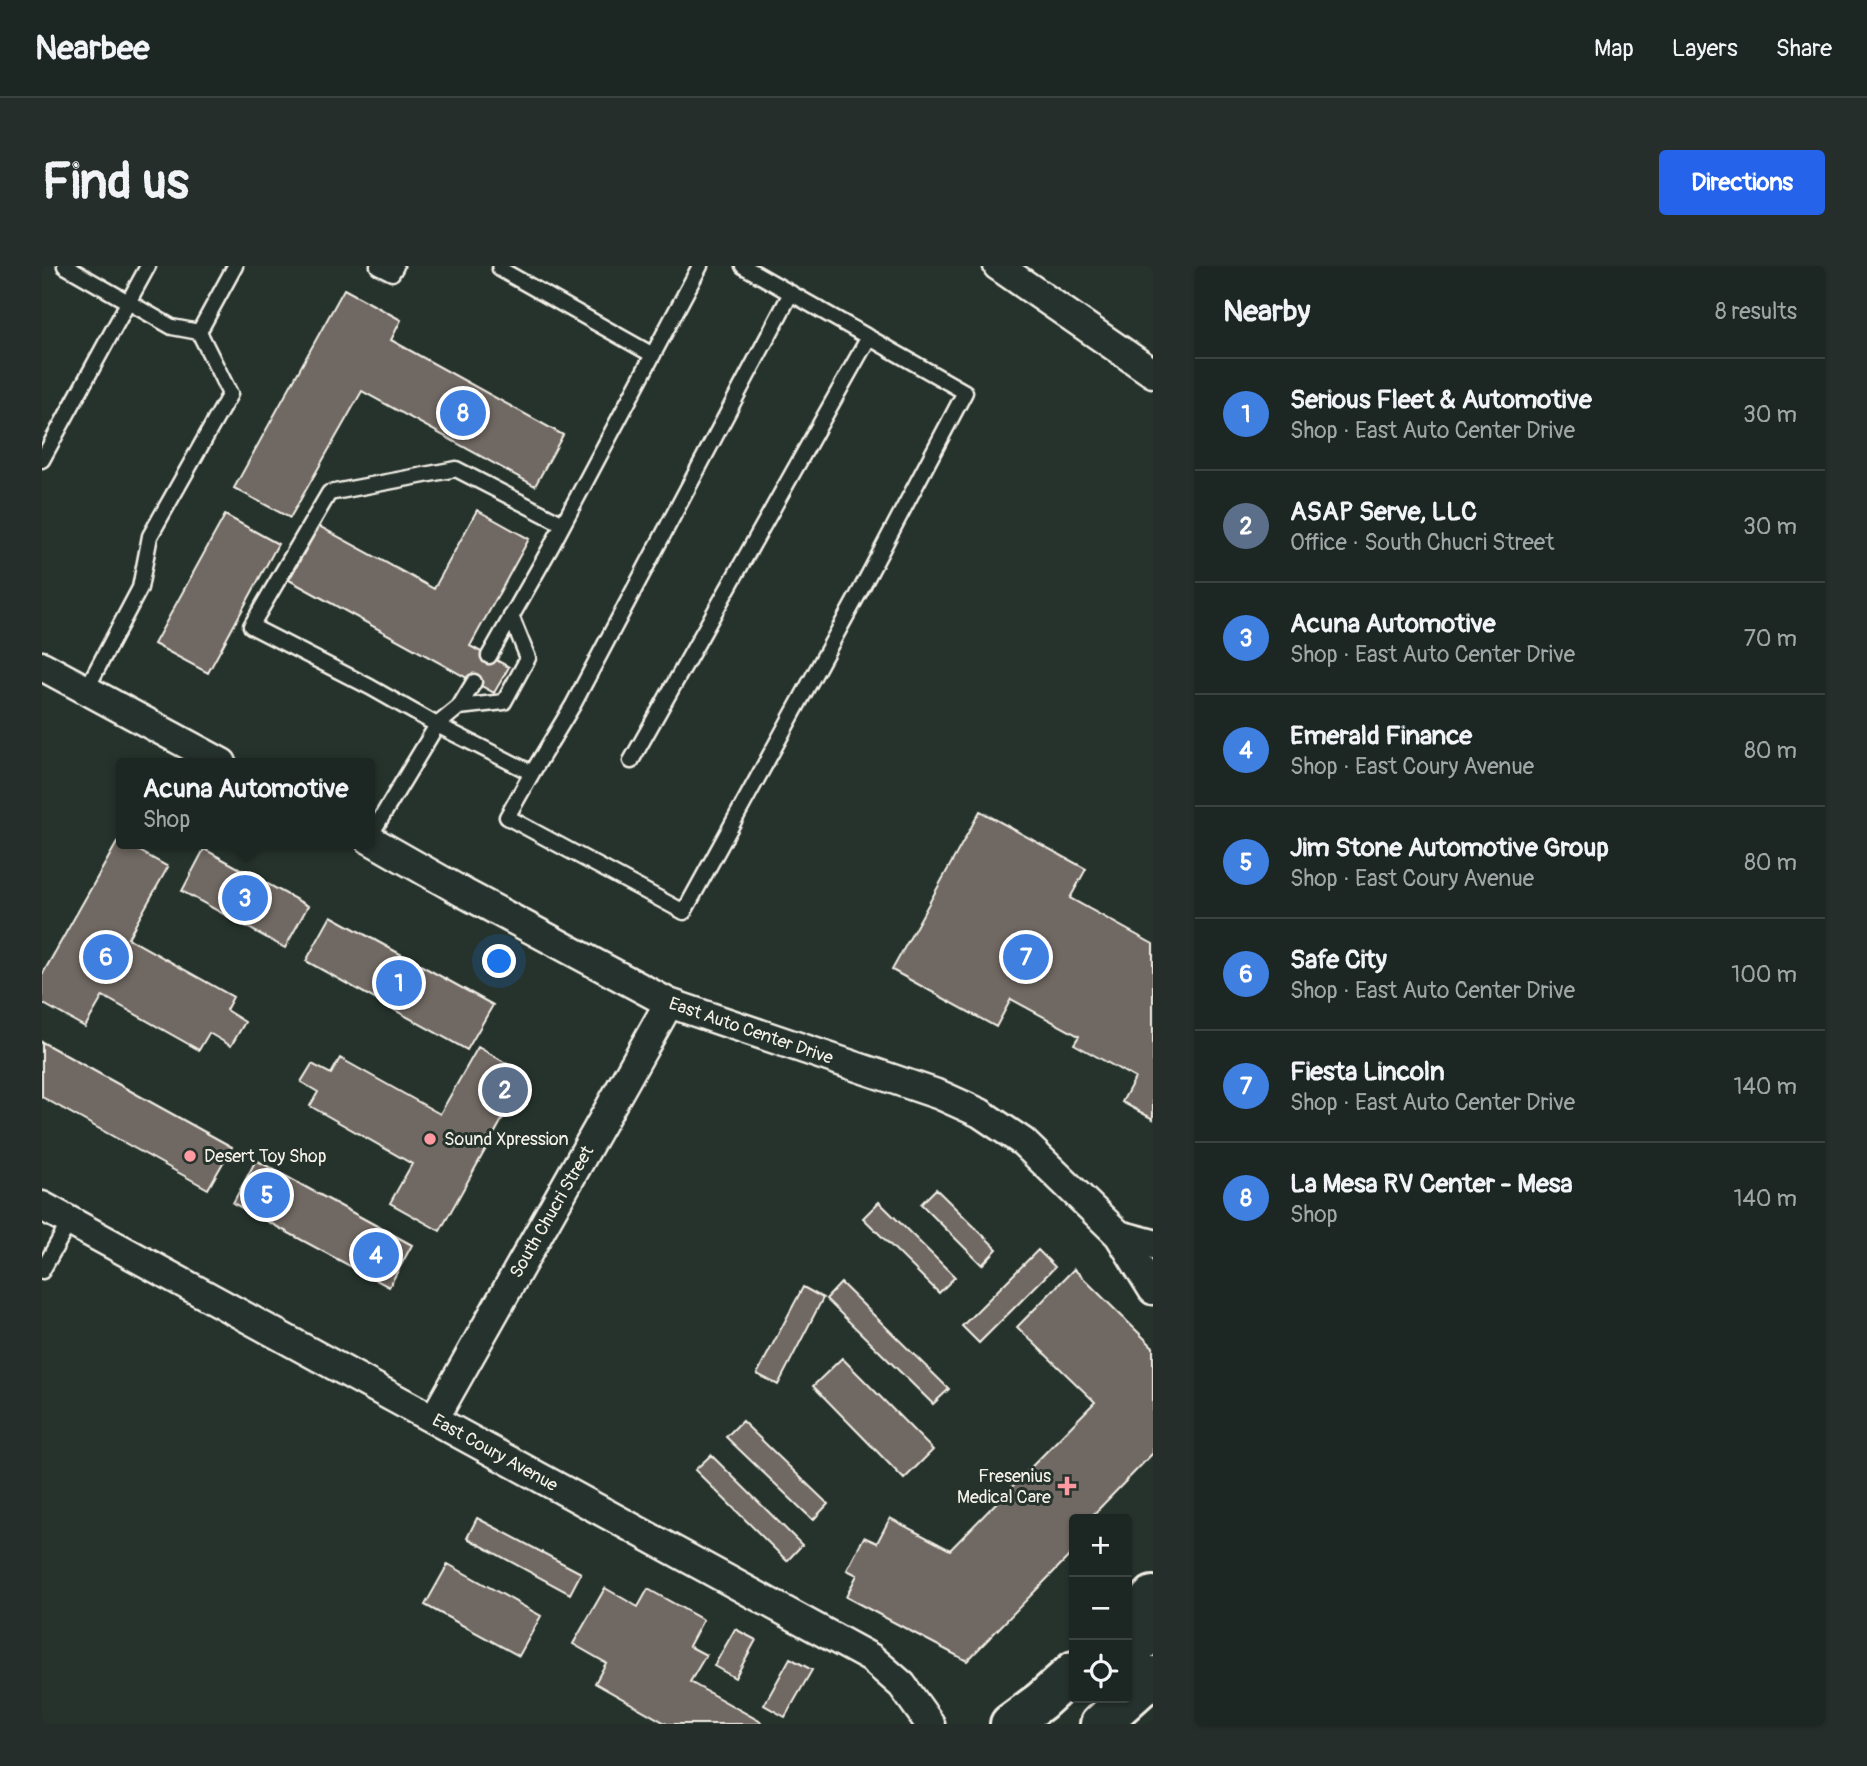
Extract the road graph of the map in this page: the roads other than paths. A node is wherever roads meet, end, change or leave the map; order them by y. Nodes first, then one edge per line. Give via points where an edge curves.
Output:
1 (65, 266) edge
2 (148, 266) edge
3 (235, 266) edge
4 (378, 266) edge
5 (396, 266) edge
6 (700, 266) edge
7 (743, 266) edge
8 (998, 266) edge
9 (500, 269) dead end
10 (791, 293) junction
11 (129, 301) junction
12 (199, 332) junction
13 (869, 337) junction
14 (653, 355) junction
15 (1153, 373) edge
16 (42, 460) edge
17 (563, 524) junction
18 (512, 616) junction
19 (489, 656) dead end
20 (42, 666) edge
21 (474, 682) dead end
22 (86, 690) junction
23 (459, 707) junction
24 (437, 725) junction
25 (213, 758) edge
26 (631, 761) dead end
27 (533, 774) junction
28 (375, 829) edge
29 (375, 842) edge
30 (669, 1003) junction
31 (42, 1206) edge
32 (70, 1221) junction
33 (1119, 1235) junction
34 (1153, 1244) edge
35 (42, 1271) edge
36 (1153, 1290) edge
37 (434, 1419) junction
38 (1153, 1596) edge
39 (1132, 1618) edge
40 (1153, 1630) edge
41 (1132, 1649) edge
42 (1069, 1676) edge
43 (1153, 1676) edge
44 (1083, 1703) edge
45 (930, 1724) edge
46 (1010, 1724) edge
47 (1075, 1724) edge
48 (1100, 1724) edge

1 - 11 lane
2 - 11 lane
3 - 12 lane
4 - 5 lane via 392,273
6 - 14 lane
7 - 10 lane
8 - 15 street
9 - 14 lane
10 - 13 lane
10 - 27 lane
11 - 12 lane via 172,327
11 - 16 lane
12 - 22 lane via 230,394 150,536 140,588
13 - 26 lane
13 - 27 lane via 965,392 684,912 507,817
14 - 17 lane
17 - 18 lane
17 - 24 lane via 456,470 329,492 251,626
18 - 19 lane
18 - 23 lane via 528,658 504,702
20 - 22 street
21 - 23 lane
22 - 25 street
23 - 24 lane
24 - 27 lane
24 - 28 lane
29 - 30 street, East Auto Center Drive
30 - 33 street, East Auto Center Drive via 940,1095 980,1113 1023,1142
30 - 37 street, South Chucri Street
31 - 32 street, East Coury Avenue
32 - 35 lane
32 - 37 street, East Coury Avenue
33 - 34 street, East Auto Center Drive
33 - 36 street, East Auto Center Drive
37 - 45 street, East Coury Avenue via 871,1658 901,1685
38 - 39 main road
40 - 41 main road
42 - 46 main road
43 - 48 main road
44 - 47 main road

